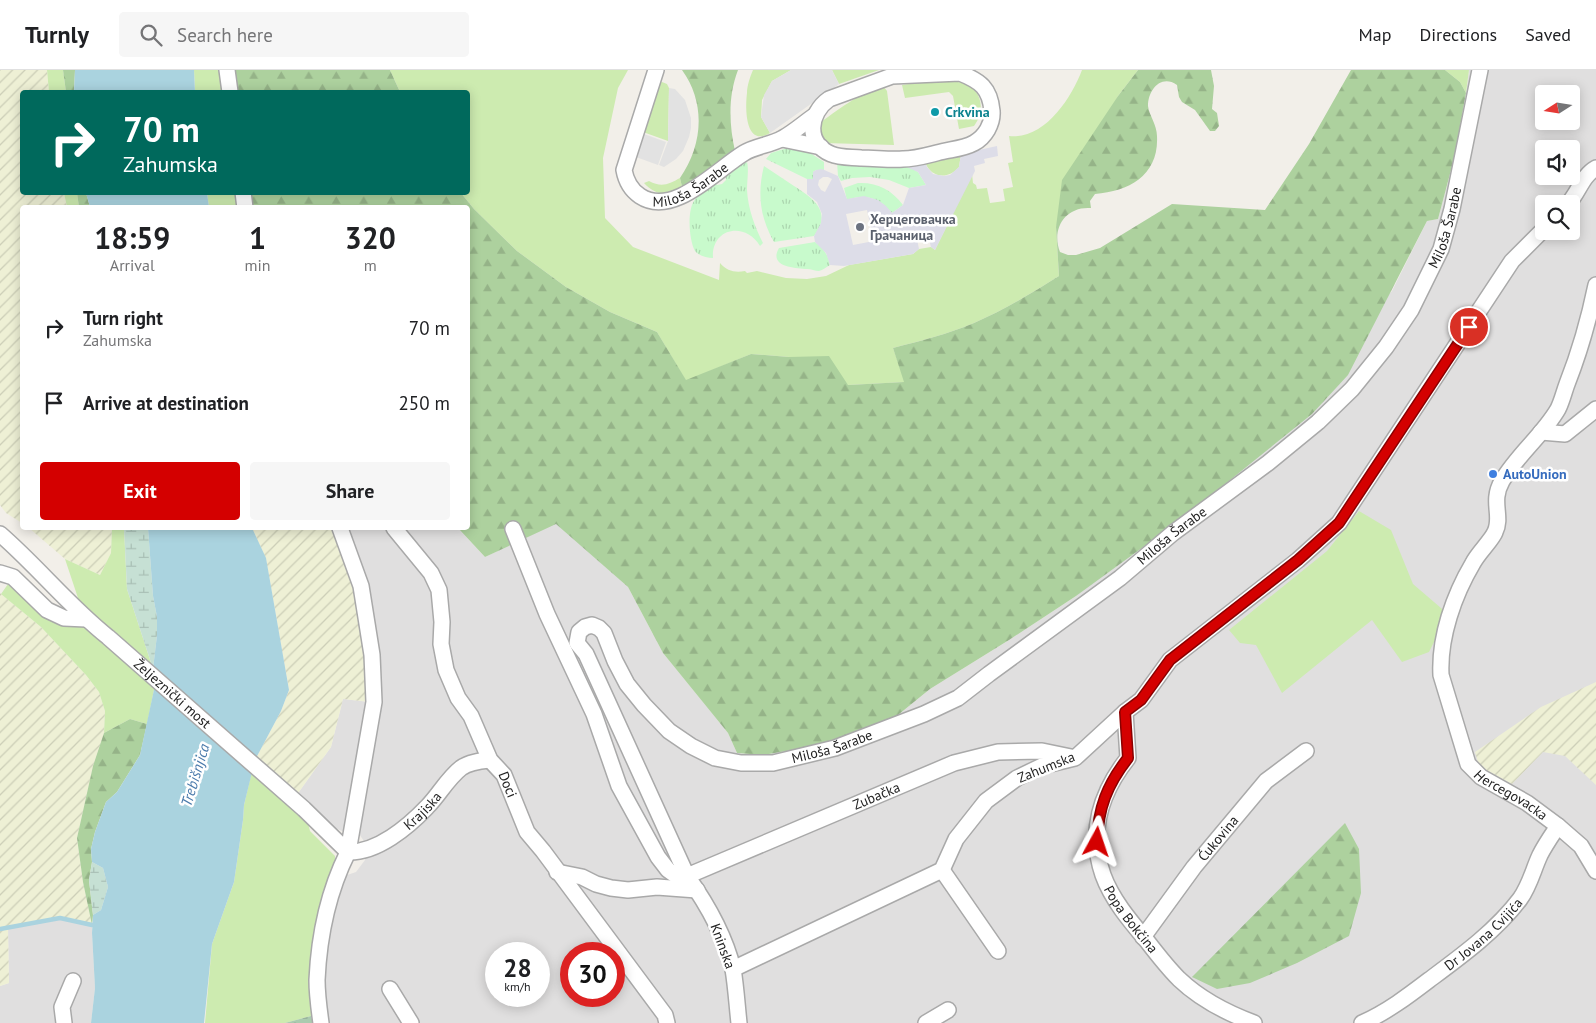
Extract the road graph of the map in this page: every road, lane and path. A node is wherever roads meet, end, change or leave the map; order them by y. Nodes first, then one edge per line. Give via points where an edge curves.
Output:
1 (227, 70) edge
2 (656, 70) edge
3 (1480, 70) edge
4 (230, 90) edge
5 (814, 116) junction
6 (782, 139) junction
7 (820, 147) junction
8 (1596, 168) edge
9 (1576, 195) edge
10 (1535, 238) edge
11 (1596, 285) edge
12 (1592, 320) edge
13 (1596, 409) edge
14 (1541, 432) junction
15 (341, 530) edge
16 (396, 530) edge
17 (513, 530) dead end
18 (0, 534) edge
19 (0, 573) edge
20 (86, 619) junction
21 (1125, 712) junction
22 (1306, 751) dead end
23 (1075, 758) junction
24 (490, 760) junction
25 (1558, 826) junction
26 (348, 852) junction
27 (942, 870) junction
28 (1596, 871) edge
29 (557, 872) junction
30 (687, 876) junction
31 (697, 890) junction
32 (1143, 937) junction
33 (998, 951) dead end
34 (732, 969) junction
35 (73, 981) dead end
36 (390, 989) dead end
37 (948, 1010) dead end
38 (1378, 1019) edge
39 (64, 1023) edge
40 (320, 1023) edge
41 (411, 1023) edge
42 (667, 1023) edge
43 (739, 1023) edge
44 (926, 1023) edge
45 (1254, 1023) edge
46 (1362, 1023) edge

1 - 4 street
2 - 6 street, Miloša Šarabe via 624,170 631,188 643,198 666,202 680,197 745,152
3 - 30 street, Miloša Šarabe via 1441,249 1411,310 1352,389 1268,463 958,698 835,748 773,763 741,763 716,758 669,731 627,684 604,633 592,626 579,632 578,643 586,654
5 - 6 street
5 - 7 street via 813,131
5 - 7 street via 829,99 892,76 960,73 976,80 991,100 992,114 987,130 980,139 963,148 903,160 842,157
6 - 7 street
8 - 9 street via 1587,173
10 - 21 street, Zahumska via 1512,261 1339,523 1298,560 1170,660 1141,700
11 - 12 street
12 - 14 street via 1558,408
13 - 14 street via 1565,434
14 - 25 street, Hercegovacka via 1501,482 1495,497 1499,521 1456,596 1444,639 1441,675 1468,764 1481,777 1527,803
15 - 26 street via 361,586 372,655 374,702
16 - 24 street, Doci via 431,573 439,590 441,644 446,670
17 - 30 street via 594,714 620,786 663,864 675,875
18 - 20 street, Željeznički most
19 - 20 street via 13,577 47,610 64,618
20 - 26 street, Željeznički most via 304,809
21 - 23 street, Zahumska
21 - 32 street, Popa Bokčina via 1128,758 1104,797 1097,842 1103,875 1116,902
22 - 32 street, Ćukovina via 1266,781 1194,866
23 - 27 street, Zahumska via 1042,766 1017,778 986,801 956,839
23 - 30 street, Zubačka via 1042,751 998,752 954,763
24 - 26 street, Krajiska via 476,761 461,768 428,807 393,836 372,848
24 - 29 street, Doci via 504,775 527,832
25 - 28 street, Hercegovacka via 1581,846
25 - 38 street, Dr Jovana Cvijića via 1540,855 1520,899 1501,920 1460,957
26 - 40 street via 337,875 323,926 317,982
27 - 33 street
27 - 34 street
29 - 31 street via 582,876 611,888
29 - 42 street, Doci
30 - 31 street, Kninska
31 - 34 street, Kninska via 719,930
32 - 45 street, Popa Bokčina via 1194,992 1230,1014
34 - 43 street, Kninska
35 - 39 street via 62,1007
36 - 41 street
37 - 44 street
38 - 46 street, Dr Jovana Cvijića

